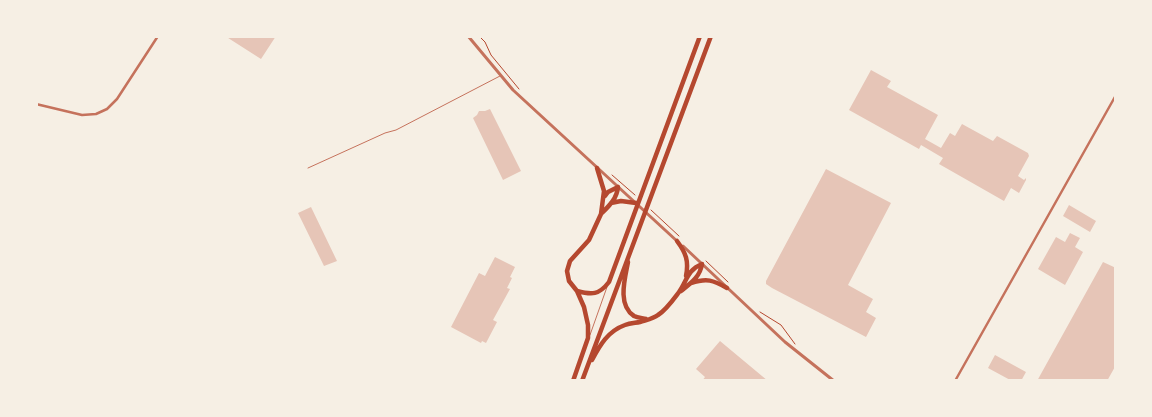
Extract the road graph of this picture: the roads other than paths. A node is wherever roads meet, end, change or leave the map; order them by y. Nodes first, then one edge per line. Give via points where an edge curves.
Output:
1 (158, 36) edge
2 (468, 36) edge
3 (700, 36) edge
4 (711, 36) edge
5 (500, 76) junction
6 (1116, 95) edge
7 (36, 104) edge
8 (308, 168) dead end
9 (597, 168) junction
10 (618, 187) junction
11 (604, 198) junction
12 (611, 203) junction
13 (636, 203) junction
14 (601, 214) junction
15 (677, 241) junction
16 (632, 246) junction
17 (702, 264) junction
18 (686, 277) junction
19 (609, 282) junction
20 (691, 283) junction
21 (727, 288) junction
22 (577, 291) junction
23 (679, 292) junction
24 (647, 320) junction
25 (588, 338) junction
26 (585, 372) junction
27 (572, 381) edge
28 (582, 381) edge
29 (834, 381) edge
30 (955, 381) edge

1 - 7 street via 107,109 82,115
2 - 5 street
3 - 19 main road
4 - 16 main road
5 - 8 lane via 396,130
5 - 9 street
6 - 30 street
9 - 10 street
9 - 11 main road via 604,186
10 - 11 main road
10 - 12 main road
10 - 13 street
11 - 14 main road
12 - 13 main road
12 - 14 main road
13 - 15 street
14 - 22 main road via 587,243 568,265 569,281
15 - 17 street
15 - 18 main road via 687,258
16 - 24 main road via 623,292 628,310
16 - 26 main road
17 - 18 main road
17 - 20 main road
17 - 21 street
18 - 23 main road
19 - 22 main road via 594,293
19 - 25 lane
20 - 21 main road via 711,280
20 - 23 main road
21 - 29 street via 785,342
22 - 25 main road via 587,316
23 - 24 main road via 659,315
24 - 26 main road via 627,324 611,332
25 - 27 main road
26 - 28 main road

